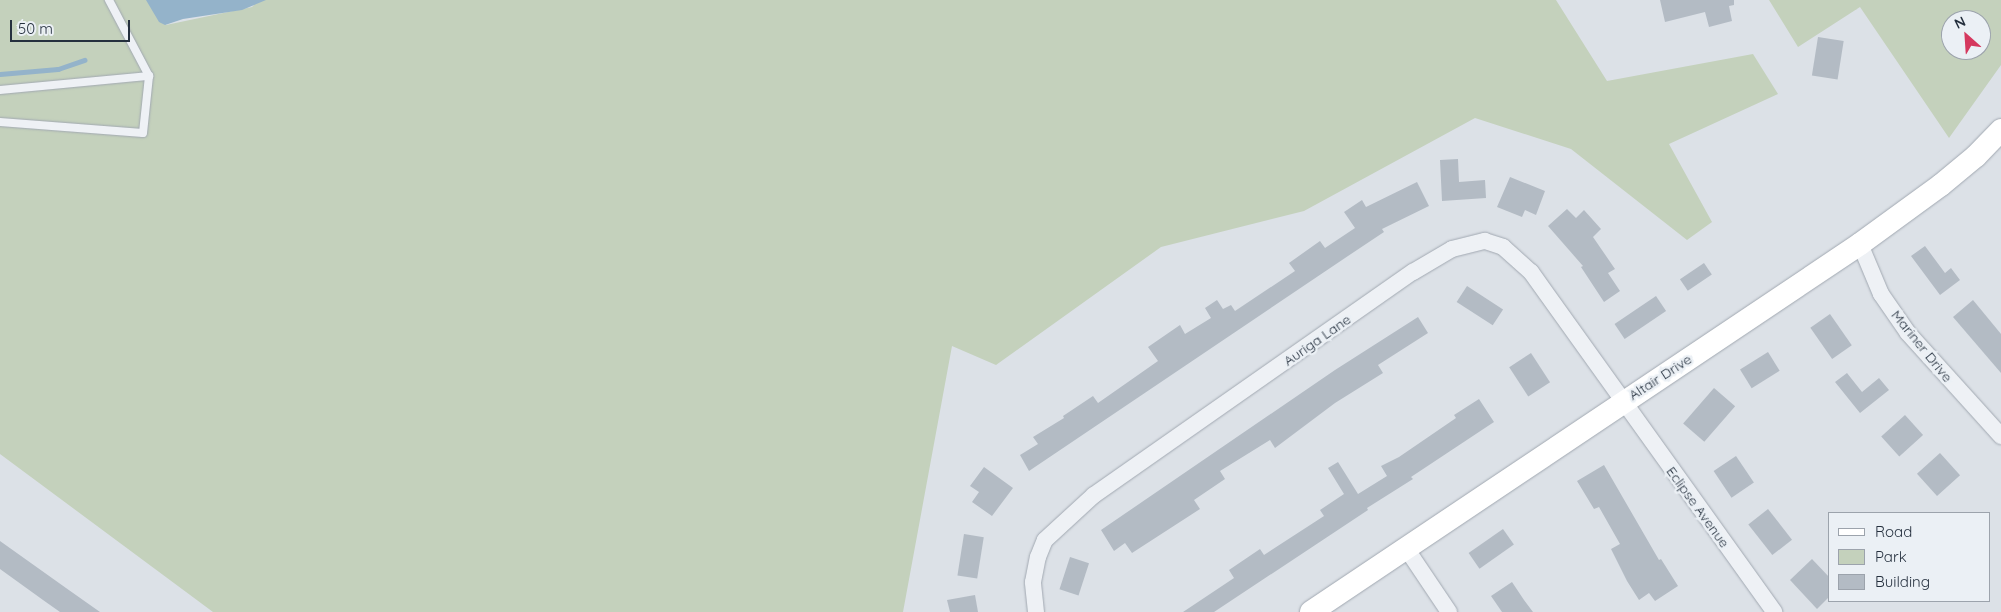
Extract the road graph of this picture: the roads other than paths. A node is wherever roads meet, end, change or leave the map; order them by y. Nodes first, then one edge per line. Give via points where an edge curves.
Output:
1 (109, 0) edge
2 (149, 76) junction
3 (0, 90) edge
4 (0, 122) edge
5 (2001, 130) edge
6 (1860, 244) junction
7 (1622, 402) junction
8 (2001, 436) edge
9 (1406, 548) junction
10 (1036, 612) edge
11 (1311, 612) edge
12 (1449, 612) edge
13 (1774, 612) edge

1 - 2 lane
2 - 3 lane
2 - 4 lane via 143,133
5 - 6 street, Altair Drive via 1941,185
6 - 7 street, Altair Drive
6 - 8 street, Mariner Drive via 1881,294 1908,333
7 - 9 street, Altair Drive
7 - 10 street, Auriga Lane via 1518,258 1503,247 1485,241 1452,249 1413,272 1075,511 1044,540 1033,582
7 - 13 street, Eclipse Avenue
9 - 11 street, Altair Drive
9 - 12 street

